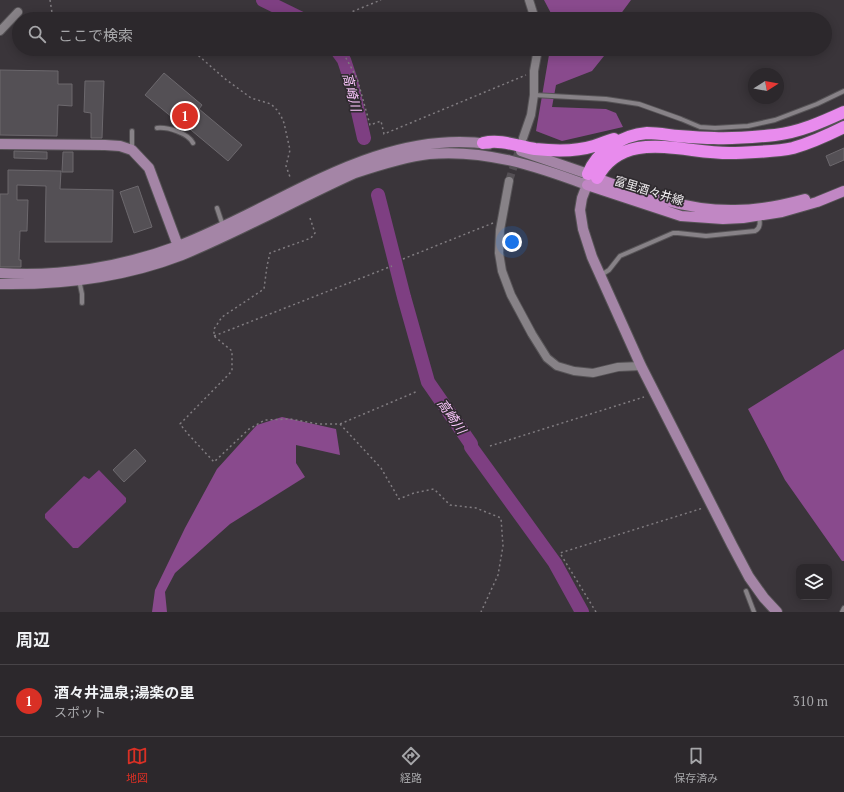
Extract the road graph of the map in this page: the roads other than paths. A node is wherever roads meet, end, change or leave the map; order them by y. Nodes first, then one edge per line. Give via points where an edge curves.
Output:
1 (529, 0) edge
2 (533, 12) edge
3 (12, 18) edge
4 (0, 31) edge
5 (537, 56) edge
6 (844, 91) edge
7 (534, 95) junction
8 (844, 112) edge
9 (844, 127) edge
10 (157, 128) dead end
11 (132, 131) dead end
12 (639, 135) junction
13 (523, 138) tunnel mouth
14 (194, 143) dead end
15 (483, 143) junction
16 (0, 144) edge
17 (132, 150) junction
18 (591, 179) junction
19 (509, 181) tunnel mouth
20 (844, 184) edge
21 (844, 191) edge
22 (217, 208) dead end
23 (759, 216) junction
24 (223, 226) junction
25 (178, 246) junction
26 (0, 273) edge
27 (600, 275) junction
28 (79, 280) junction
29 (0, 284) edge
30 (82, 303) dead end
31 (641, 366) junction
32 (746, 591) dead end
33 (844, 608) edge
34 (754, 612) edge
35 (777, 612) edge
36 (842, 612) edge

1 - 2 street
3 - 4 street
5 - 7 street
6 - 7 lane via 775,120 748,126 716,128 700,128 639,104 606,99
7 - 13 street via 531,115
8 - 12 highway via 791,133 775,135 722,139
9 - 18 highway via 793,148 774,150 732,153 655,146 635,148 610,160
10 - 14 lane via 185,135
11 - 17 lane
12 - 15 highway via 570,150 549,150 512,143
12 - 18 highway via 606,149 595,160
15 - 18 street via 528,153
15 - 24 street via 413,146 374,157 323,177
16 - 17 street via 105,145
17 - 25 street via 149,168
18 - 20 main road, 富里酒々井線 via 673,203 735,210 799,200
18 - 23 main road, 富里酒々井線 via 681,216 723,219
18 - 27 street via 582,198 580,219
18 - 28 street via 502,158 445,153 413,156 355,173 181,255 134,270
19 - 31 street via 500,230 499,253 502,271 511,295 547,358 556,366 593,373 618,367
21 - 23 main road, 富里酒々井線 via 817,202
22 - 24 lane
23 - 27 lane via 760,225 755,231 706,236 673,233 620,256 609,270
24 - 25 street
25 - 26 street via 130,261 92,268 59,273
27 - 31 street
28 - 29 street
28 - 30 lane
31 - 35 street via 749,577
32 - 34 lane
33 - 36 lane

